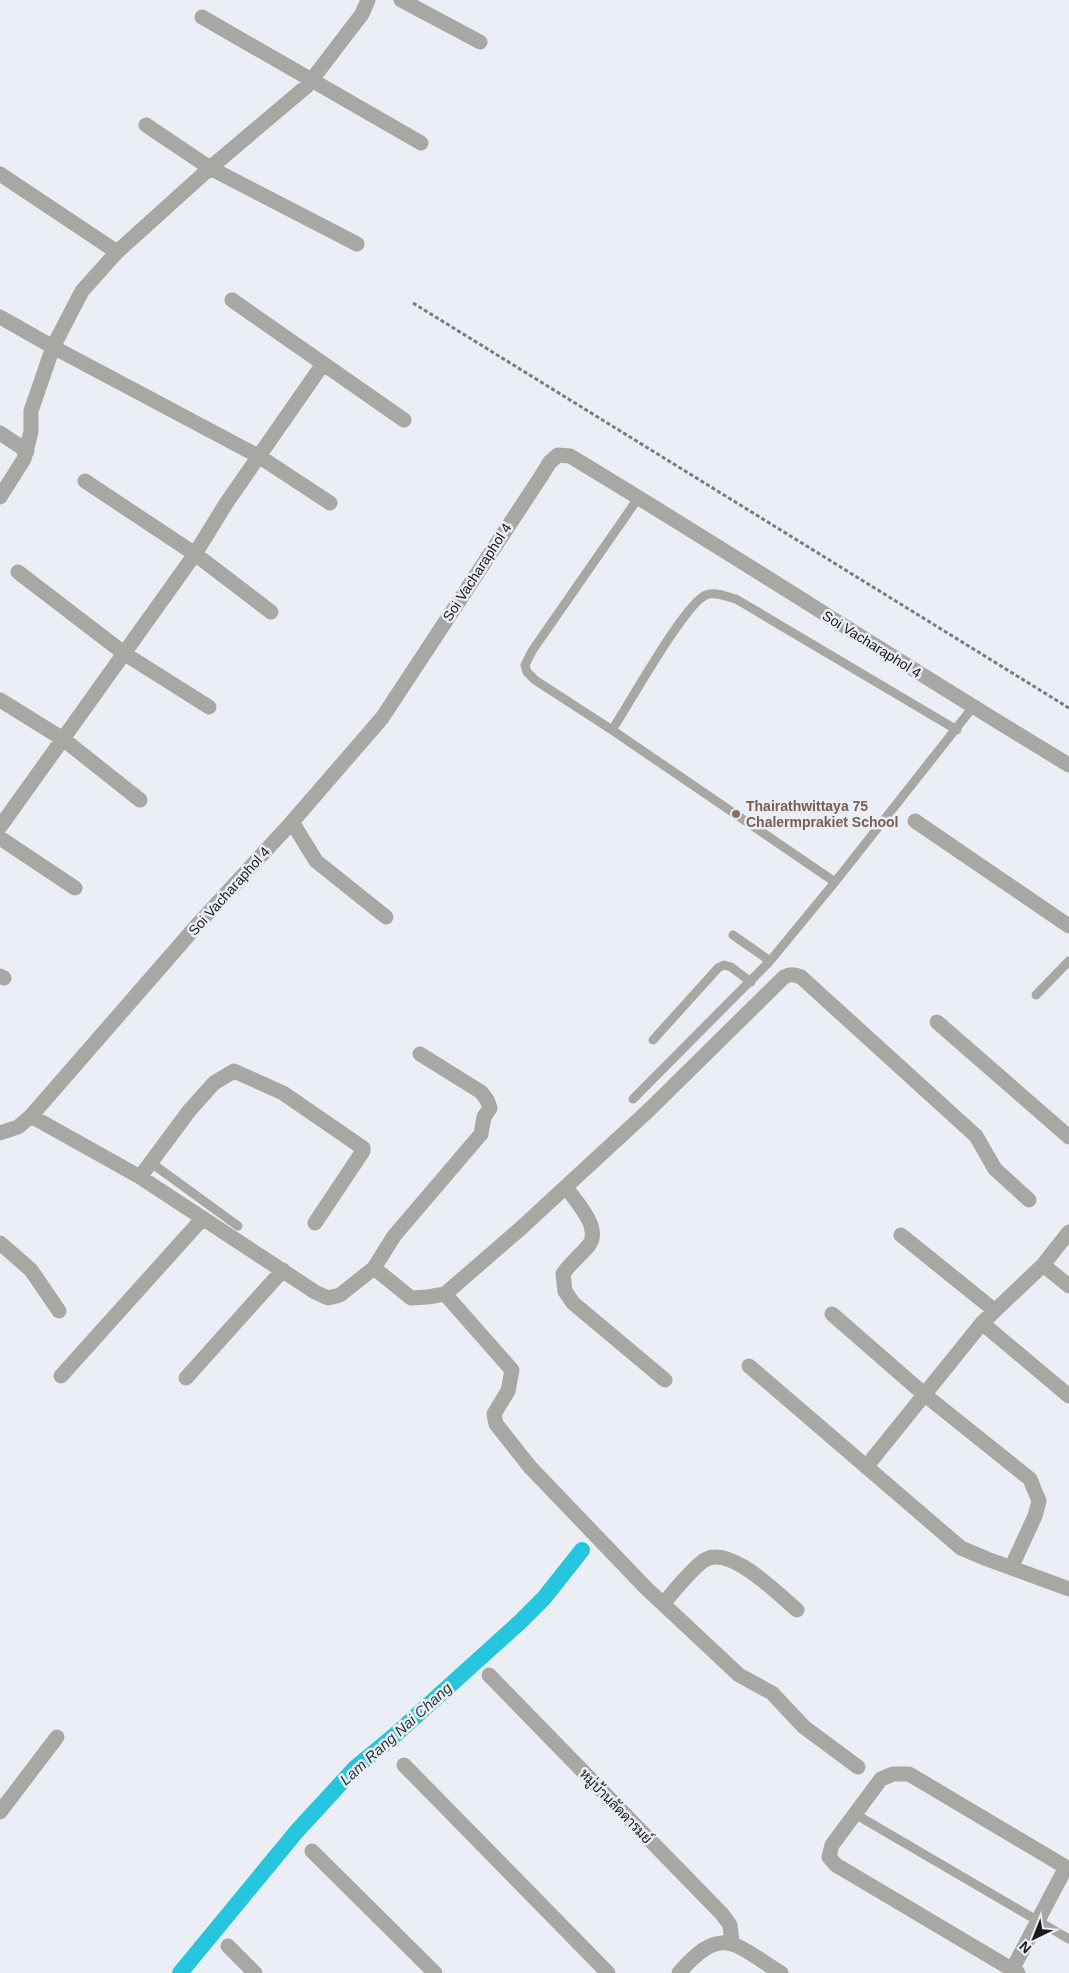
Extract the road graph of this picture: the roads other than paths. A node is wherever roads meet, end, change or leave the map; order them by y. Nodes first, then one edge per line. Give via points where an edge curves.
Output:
1 (368, 0) edge
2 (401, 0) edge
3 (202, 18) dead end
4 (480, 42) dead end
5 (311, 80) junction
6 (146, 125) dead end
7 (422, 143) dead end
8 (210, 168) junction
9 (0, 174) edge
10 (357, 244) dead end
11 (117, 252) junction
12 (232, 300) dead end
13 (0, 317) edge
14 (53, 347) junction
15 (323, 364) junction
16 (404, 420) dead end
17 (0, 433) edge
18 (27, 451) junction
19 (260, 457) junction
20 (85, 481) dead end
21 (0, 497) edge
22 (639, 497) junction
23 (330, 503) dead end
24 (195, 554) junction
25 (18, 572) dead end
26 (271, 612) dead end
27 (124, 654) junction
28 (0, 700) edge
29 (209, 707) dead end
30 (973, 707) junction
31 (612, 730) junction
32 (957, 730) junction
33 (63, 740) junction
34 (1069, 765) edge
35 (140, 800) dead end
36 (915, 821) dead end
37 (292, 822) junction
38 (0, 827) edge
39 (0, 838) edge
40 (835, 882) junction
41 (75, 888) dead end
42 (386, 917) dead end
43 (1069, 926) edge
44 (733, 935) dead end
45 (770, 961) junction
46 (1069, 961) edge
47 (751, 982) junction
48 (1036, 994) dead end
49 (937, 1022) dead end
50 (653, 1040) dead end
51 (420, 1054) dead end
52 (633, 1099) dead end
53 (31, 1116) junction
54 (0, 1133) edge
55 (1069, 1137) edge
56 (150, 1162) junction
57 (140, 1177) junction
58 (566, 1187) junction
59 (1029, 1200) dead end
60 (203, 1218) junction
61 (315, 1224) dead end
62 (238, 1226) dead end
63 (1069, 1232) edge
64 (901, 1235) dead end
65 (0, 1243) edge
66 (1043, 1264) junction
67 (374, 1268) junction
68 (283, 1270) junction
69 (1069, 1286) edge
70 (445, 1294) junction
71 (994, 1310) junction
72 (59, 1311) dead end
73 (832, 1314) dead end
74 (982, 1323) junction
75 (749, 1366) dead end
76 (61, 1376) dead end
77 (186, 1378) dead end
78 (665, 1380) dead end
79 (925, 1395) junction
80 (1069, 1396) edge
81 (866, 1467) junction
82 (1011, 1568) junction
83 (1069, 1589) edge
84 (663, 1604) junction
85 (797, 1610) dead end
86 (489, 1675) dead end
87 (58, 1737) dead end
88 (404, 1765) dead end
89 (858, 1767) dead end
90 (0, 1812) edge
91 (855, 1814) junction
92 (312, 1851) dead end
93 (1067, 1868) edge
94 (1037, 1922) junction
95 (1069, 1939) edge
96 (732, 1942) junction
97 (228, 1946) dead end
98 (1015, 1971) edge
99 (255, 1973) edge
100 (434, 1973) edge
101 (608, 1973) edge
102 (679, 1973) edge
103 (781, 1973) edge

1 - 5 street via 362,14
2 - 4 street
3 - 5 street
5 - 7 street
5 - 8 street
6 - 8 street
8 - 10 street
8 - 11 street
9 - 11 street
11 - 14 street via 82,291
12 - 15 street
13 - 14 street
14 - 18 street via 31,411
14 - 19 street
15 - 16 street
15 - 19 street
17 - 18 street
18 - 21 street
19 - 23 street
19 - 24 street
20 - 24 street
22 - 30 street, Soi Vacharaphol 4
22 - 31 lane via 525,665 535,680
22 - 37 street, Soi Vacharaphol 4 via 570,456 558,455 550,462 382,718
24 - 26 street
24 - 27 street
25 - 27 street
27 - 29 street
27 - 33 street
28 - 33 street
30 - 32 lane
30 - 34 street, Soi Vacharaphol 4
31 - 32 lane via 685,615 706,595 715,594 736,599
31 - 40 lane
32 - 40 lane
33 - 35 street
33 - 38 street
36 - 43 street
37 - 42 street via 316,861
37 - 53 street, Soi Vacharaphol 4
39 - 41 street
40 - 45 lane
44 - 45 lane
45 - 47 lane
46 - 48 lane
47 - 50 lane via 731,967 724,965 718,968
47 - 52 lane
49 - 55 street
51 - 67 street via 481,1092 490,1108 481,1134 394,1236
53 - 54 street, Soi Vacharaphol 4 via 18,1127
53 - 57 street
56 - 57 street
56 - 61 street via 214,1083 234,1071 283,1094 363,1148
56 - 62 lane
57 - 60 street
58 - 59 street via 784,977 795,975 976,1136 995,1169
58 - 70 street
58 - 78 street via 593,1233 590,1243 563,1274 565,1291 573,1303
60 - 68 street
60 - 76 street
63 - 66 street
64 - 71 street
65 - 72 street via 31,1270
66 - 69 street
66 - 71 street
67 - 68 street via 340,1295 328,1298
67 - 70 street via 411,1298
68 - 77 street
70 - 84 street via 512,1370 508,1392 494,1414 496,1424 530,1466
71 - 74 street
73 - 79 street
74 - 79 street
74 - 80 street
75 - 81 street
79 - 81 street
79 - 82 street via 1030,1479 1038,1501 1035,1516
81 - 82 street via 961,1548
82 - 83 street
84 - 85 street via 704,1560 715,1557 745,1567
84 - 89 street via 739,1676 772,1693 804,1726
86 - 96 street, หมู่บ้านลัดดารมย์ via 722,1914 730,1925
87 - 90 street
88 - 101 street
91 - 93 street via 881,1779 894,1774 909,1774
91 - 94 lane
91 - 98 street via 832,1845 828,1857 836,1865
92 - 100 street
93 - 94 street
94 - 95 lane
94 - 98 street
96 - 102 street via 712,1943
96 - 103 street
97 - 99 street

